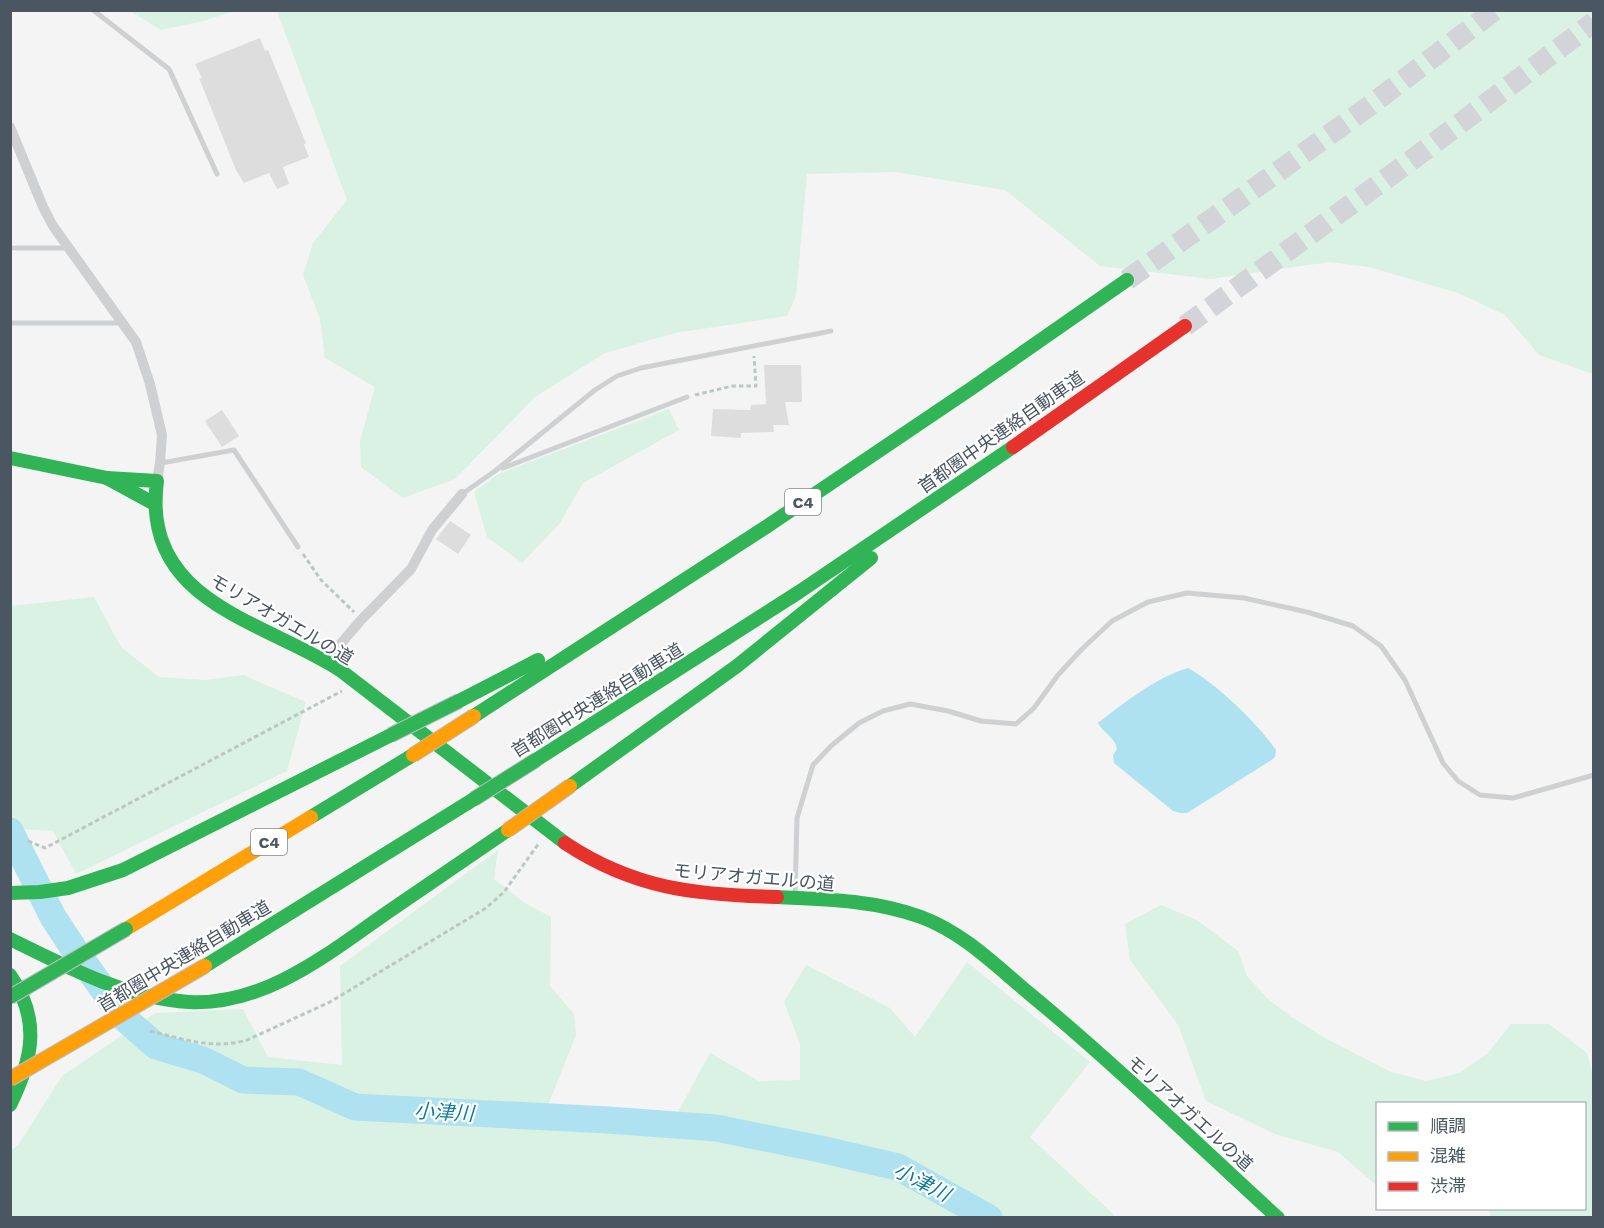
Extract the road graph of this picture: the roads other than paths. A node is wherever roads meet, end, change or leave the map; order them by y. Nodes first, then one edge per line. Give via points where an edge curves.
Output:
1 (93, 10) edge
2 (10, 127) edge
3 (217, 174) dead end
4 (10, 248) edge
5 (68, 248) junction
6 (1127, 280) tunnel mouth
7 (10, 323) edge
8 (123, 323) junction
9 (1185, 326) tunnel mouth
10 (831, 331) dead end
11 (687, 397) road end
12 (10, 458) edge
13 (160, 463) junction
14 (984, 467) junction
15 (495, 471) junction
16 (107, 478) junction
17 (157, 481) junction
18 (462, 494) joint
19 (153, 503) junction
20 (766, 527) junction
21 (298, 547) road end
22 (326, 661) junction
23 (1593, 775) edge
24 (10, 893) edge
25 (795, 897) junction
26 (10, 939) edge
27 (10, 975) edge
28 (10, 997) edge
29 (10, 1078) edge
30 (10, 1104) edge
31 (1278, 1218) edge

1 - 3 lane via 169,69
2 - 5 street via 43,207
4 - 5 lane
5 - 8 street
6 - 20 main road, C4
7 - 8 lane
8 - 13 street via 136,342 150,384 162,435
9 - 14 main road, 首都圏中央連絡自動車道
10 - 15 lane via 617,376
11 - 15 lane
12 - 16 main road
13 - 17 street
13 - 21 lane via 234,450
14 - 26 main road, bridge via 737,666 508,830 313,964 282,980 228,999 169,1000 136,995 82,975
14 - 29 main road, 首都圏中央連絡自動車道, bridge via 799,592 474,799 205,966
15 - 18 lane
16 - 17 main road
16 - 19 main road
17 - 19 main road, モリアオガエルの道
18 - 22 street via 432,530 411,568
19 - 22 main road, モリアオガエルの道 via 170,558 195,590 222,610
20 - 24 main road, bridge via 552,652 150,858 98,880 54,892
20 - 28 main road, C4, bridge via 413,755
22 - 25 main road, モリアオガエルの道 via 547,831 595,861 661,887
23 - 25 lane via 1513,798 1480,795 1458,781 1443,763 1405,680 1381,646 1353,626 1244,598 1187,593 1148,602 1112,621 1016,724 981,721 910,704 859,723 813,765 797,818
25 - 31 main road, モリアオガエルの道 via 893,908 926,918 963,938 1069,1027
27 - 30 main road via 26,1000 32,1039 20,1088

